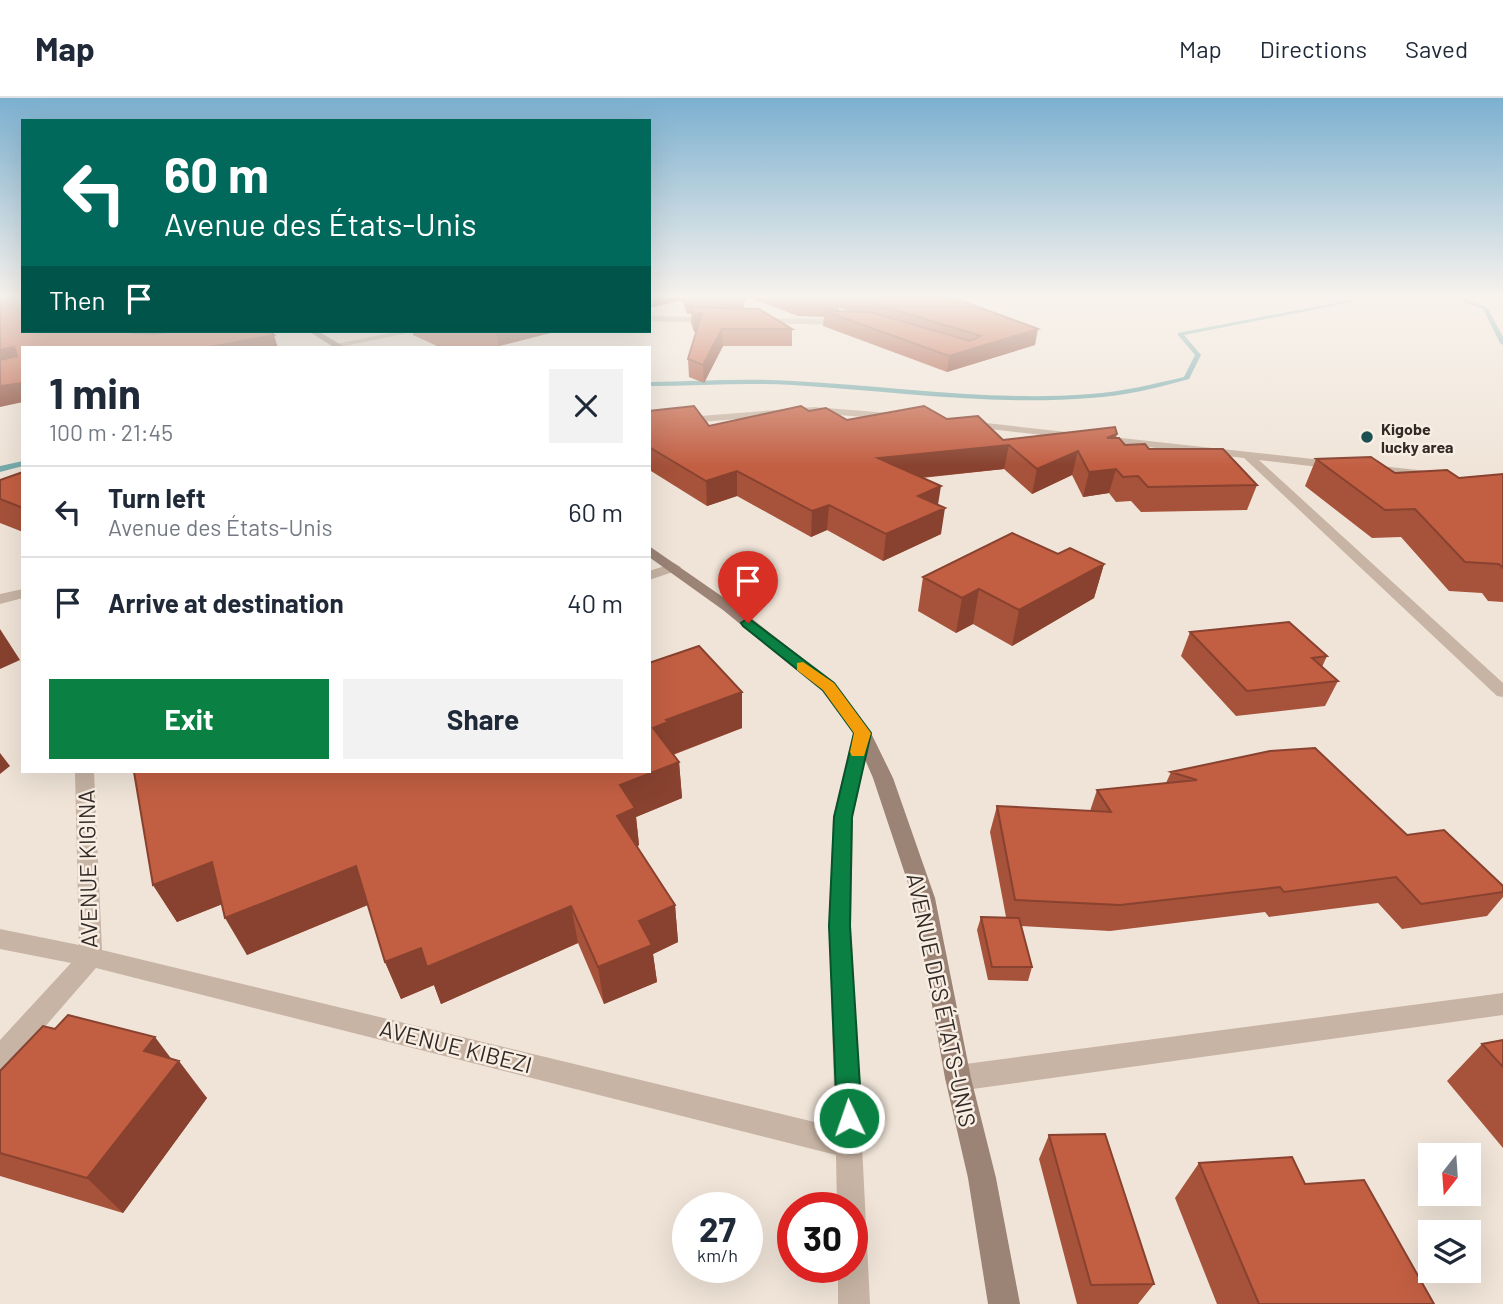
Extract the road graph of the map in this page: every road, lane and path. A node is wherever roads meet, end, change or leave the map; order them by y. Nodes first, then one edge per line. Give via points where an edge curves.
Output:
1 (908, 418) edge
2 (651, 423) edge
3 (960, 424) edge
4 (1247, 455) junction
5 (1343, 466) edge
6 (1357, 468) edge
7 (1440, 477) edge
8 (651, 551) edge
9 (674, 567) junction
10 (651, 575) edge
11 (21, 594) edge
12 (0, 599) edge
13 (1503, 692) edge
14 (862, 733) junction
15 (85, 773) edge
16 (0, 939) edge
17 (91, 957) junction
18 (1503, 1004) edge
19 (0, 1059) edge
20 (958, 1078) junction
21 (850, 1145) junction
22 (851, 1192) edge
23 (854, 1283) edge
24 (854, 1304) edge
25 (1004, 1304) edge

1 - 2 street via 814,410
3 - 4 street
4 - 5 street
4 - 13 street
6 - 7 street
8 - 9 street, AVENUE DES ÉTATS-UNIS
9 - 10 street
9 - 14 street, AVENUE DES ÉTATS-UNIS via 828,687
11 - 12 street
14 - 20 street, AVENUE DES ÉTATS-UNIS via 883,778 924,898
14 - 21 street via 843,817 840,926
15 - 17 street, AVENUE KIGINA
16 - 17 street, AVENUE KIBEZI
17 - 19 street, AVENUE KIGINA
17 - 21 street, AVENUE KIBEZI
18 - 20 street
20 - 25 street, AVENUE DES ÉTATS-UNIS via 982,1178
21 - 22 street
23 - 24 street

